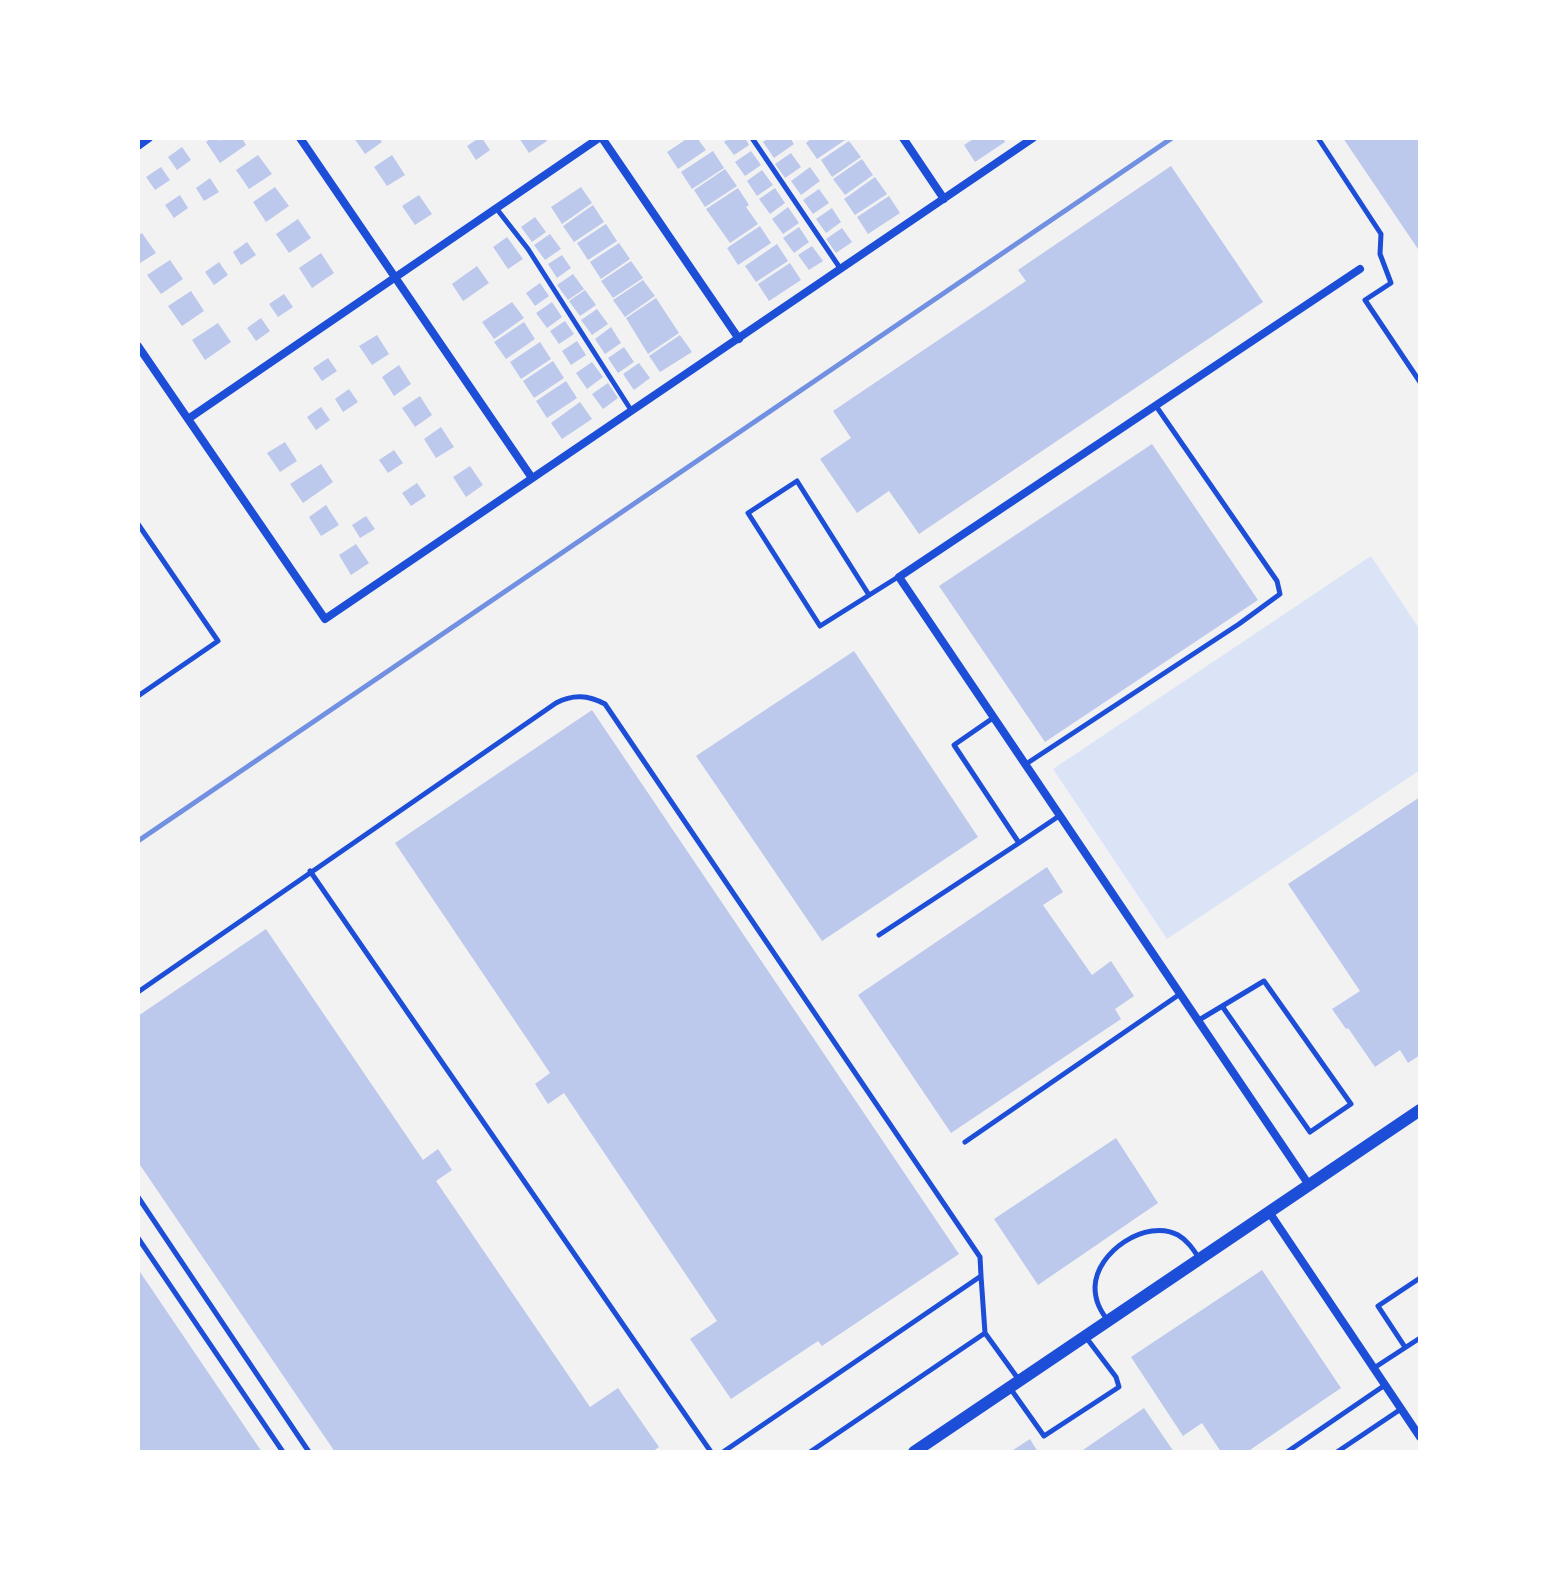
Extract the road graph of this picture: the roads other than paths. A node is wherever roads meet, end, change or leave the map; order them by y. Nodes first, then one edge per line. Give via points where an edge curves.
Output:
1 (149, 138) edge
2 (300, 138) edge
3 (600, 138) edge
4 (752, 138) edge
5 (903, 138) edge
6 (1033, 138) edge
7 (1318, 138) edge
8 (138, 146) edge
9 (944, 199) junction
10 (496, 208) junction
11 (841, 269) junction
12 (1360, 269) dead end
13 (395, 277) junction
14 (739, 339) junction
15 (138, 346) edge
16 (1420, 382) edge
17 (1155, 405) junction
18 (632, 411) junction
19 (188, 419) junction
20 (532, 478) junction
21 (138, 524) edge
22 (899, 577) junction
23 (869, 595) junction
24 (138, 696) edge
25 (994, 718) junction
26 (1026, 764) junction
27 (1060, 815) junction
28 (1019, 843) junction
29 (310, 871) junction
30 (879, 935) dead end
31 (138, 992) edge
32 (1181, 994) junction
33 (1222, 1006) junction
34 (1199, 1020) junction
35 (1420, 1110) edge
36 (965, 1142) dead end
37 (1309, 1185) junction
38 (138, 1197) edge
39 (1269, 1212) junction
40 (138, 1238) edge
41 (1200, 1259) junction
42 (981, 1276) junction
43 (1420, 1278) edge
44 (1108, 1321) junction
45 (985, 1333) junction
46 (1085, 1336) junction
47 (1420, 1338) edge
48 (1405, 1347) junction
49 (1374, 1368) junction
50 (1015, 1384) junction
51 (1385, 1385) junction
52 (1401, 1409) junction
53 (1420, 1437) edge
54 (283, 1452) edge
55 (309, 1452) edge
56 (711, 1452) edge
57 (723, 1452) edge
58 (810, 1452) edge
59 (914, 1452) edge
60 (1287, 1452) edge
61 (1337, 1452) edge

1 - 8 street
2 - 13 street
3 - 10 street
3 - 14 street
4 - 11 lane
5 - 9 street
6 - 9 street
7 - 16 lane via 1381,234 1380,254 1391,283 1365,300
9 - 11 street
10 - 13 street
10 - 18 lane
11 - 14 street
12 - 17 street
13 - 19 street
13 - 20 street
14 - 18 street
15 - 19 street
17 - 22 street
17 - 26 lane via 1277,581 1280,594
18 - 20 street
19 - 20 street via 325,619
21 - 24 lane via 218,641
22 - 23 lane
22 - 25 street
23 - 23 lane via 820,626 748,513 797,481
25 - 26 street
25 - 28 lane via 954,745
26 - 27 street
27 - 28 lane
27 - 32 street
28 - 30 lane
29 - 31 lane
29 - 42 lane via 556,703 575,696 605,704 980,1257
29 - 56 lane
32 - 34 street
32 - 36 lane
33 - 33 lane via 1264,981 1351,1104 1310,1132
33 - 34 lane
34 - 37 street
35 - 37 street
37 - 39 street
38 - 55 lane
39 - 41 street
39 - 49 street
40 - 54 lane
41 - 44 street
41 - 44 lane via 1179,1235 1166,1231 1144,1233 1124,1243 1096,1275 1097,1302
42 - 45 lane
42 - 57 lane
43 - 48 lane via 1378,1306
44 - 46 street
45 - 50 lane
45 - 58 lane
46 - 50 street
46 - 50 lane via 1119,1387 1044,1436
47 - 48 lane
48 - 49 lane
49 - 51 street
50 - 59 street
51 - 52 street
51 - 60 lane
52 - 53 street
52 - 61 lane

